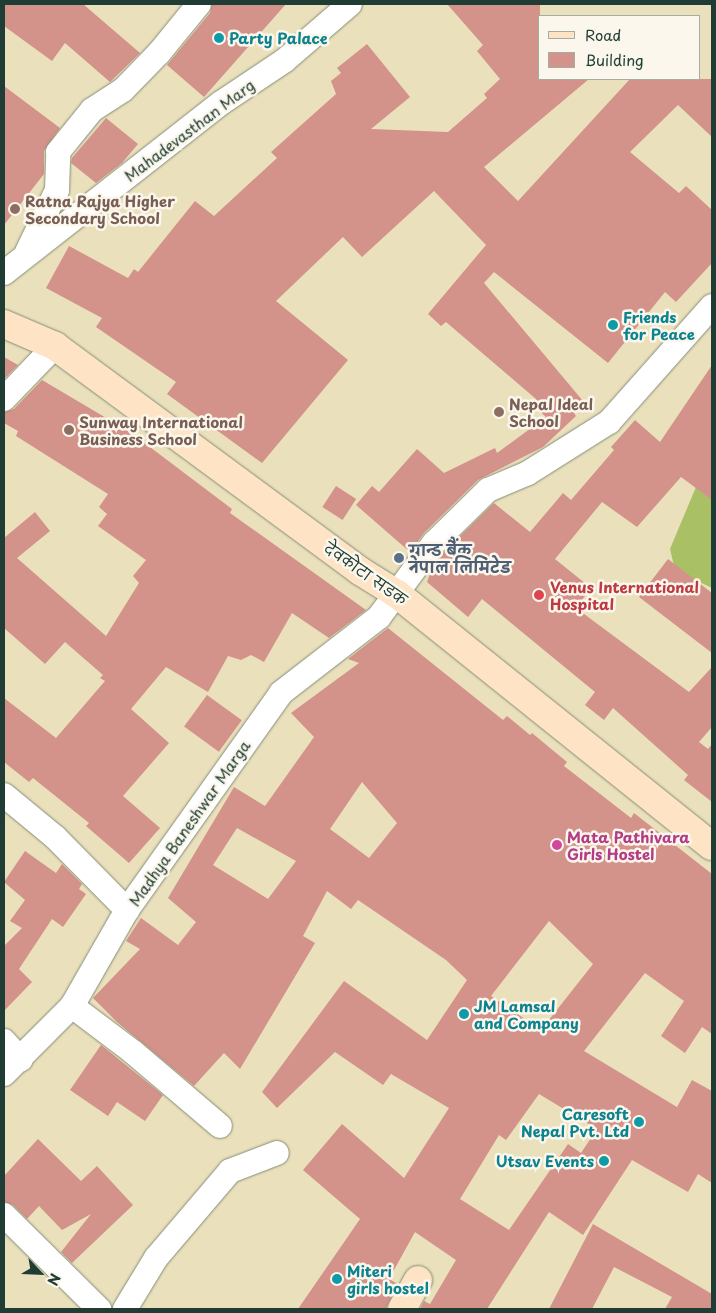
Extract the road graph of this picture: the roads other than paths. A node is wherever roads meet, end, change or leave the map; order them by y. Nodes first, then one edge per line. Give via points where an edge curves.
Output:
1 (199, 4) edge
2 (350, 4) edge
3 (24, 258) junction
4 (4, 273) edge
5 (712, 306) edge
6 (4, 324) edge
7 (55, 346) junction
8 (4, 399) edge
9 (397, 594) junction
10 (4, 795) edge
11 (712, 846) edge
12 (127, 910) junction
13 (72, 1006) junction
14 (4, 1041) edge
15 (12, 1067) edge
16 (220, 1126) dead end
17 (278, 1153) dead end
18 (4, 1215) edge
19 (422, 1272) dead end
20 (99, 1309) edge
21 (125, 1309) edge
22 (402, 1309) edge

1 - 3 street via 159,53 122,90 92,110 58,152 58,190
2 - 3 street, Mahadevasthan Marg via 284,61 221,103
3 - 4 street, Mahadevasthan Marg
5 - 9 street, Madhya Baneshwar Marga via 609,422 528,473 488,490 434,543
6 - 7 main road, देवकोटा सडक
7 - 8 street
7 - 9 main road, देवकोटा सडक via 360,571
9 - 11 main road, देवकोटा सडक
9 - 12 street, Madhya Baneshwar Marga via 379,617 282,693
10 - 12 street via 54,838
12 - 13 street, Madhya Baneshwar Marga
13 - 15 street, Madhya Baneshwar Marga
13 - 16 street via 133,1052
14 - 15 street
17 - 21 street via 230,1171 156,1258
18 - 20 street
19 - 22 main road

